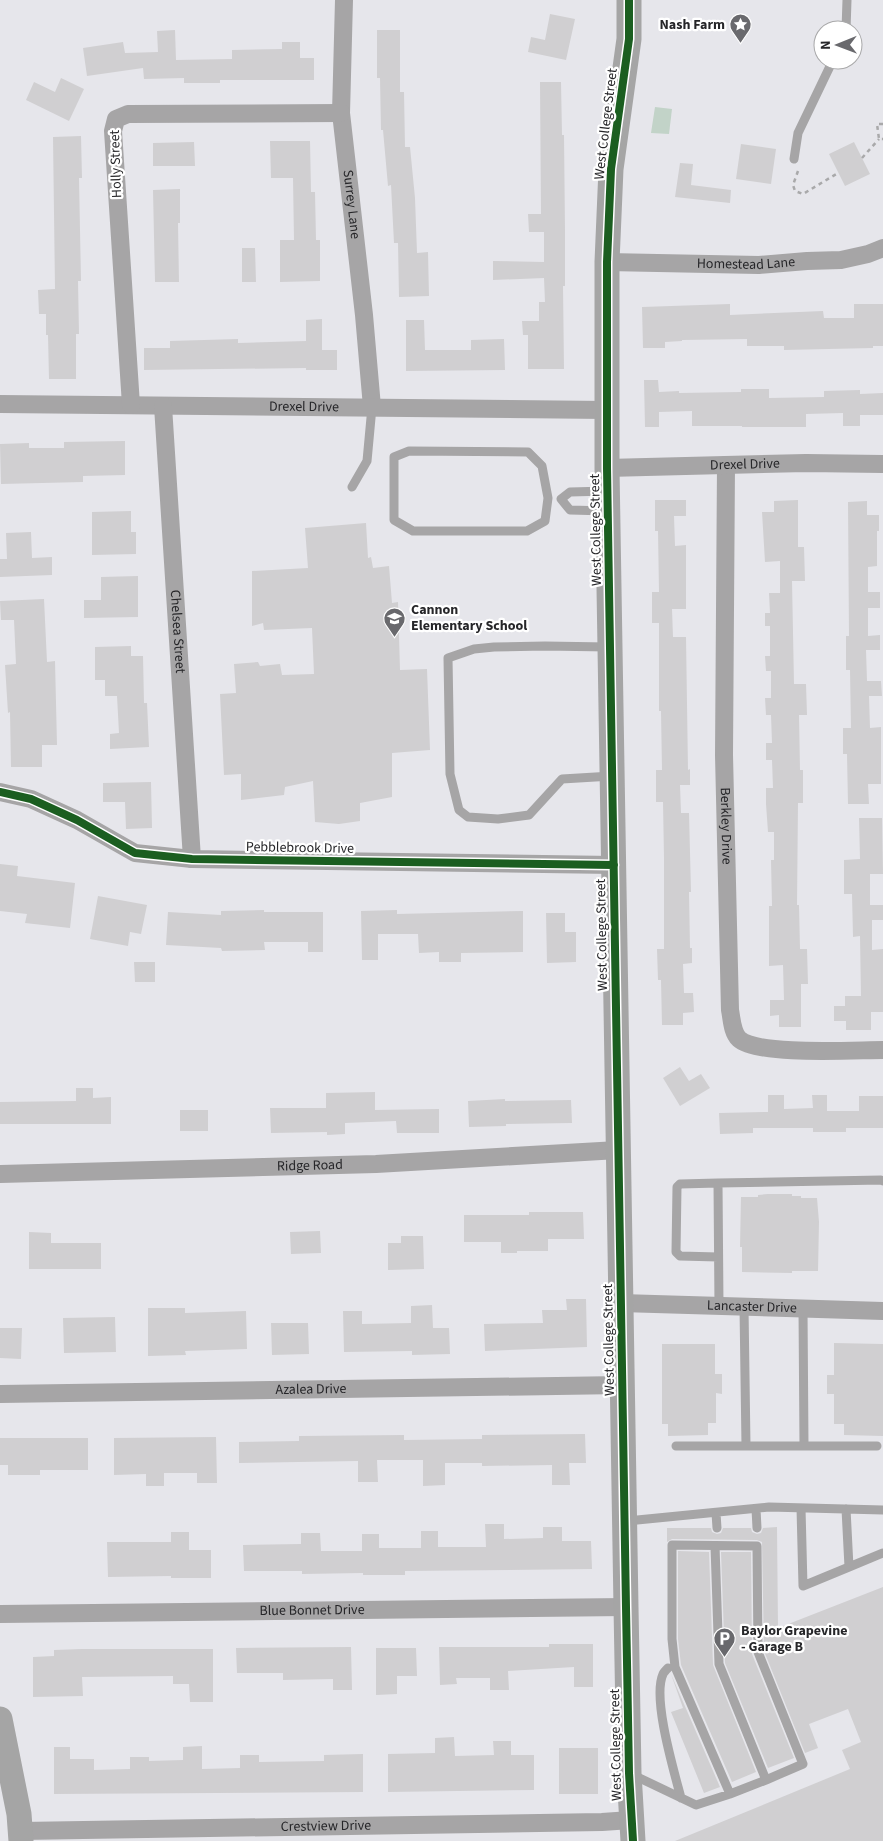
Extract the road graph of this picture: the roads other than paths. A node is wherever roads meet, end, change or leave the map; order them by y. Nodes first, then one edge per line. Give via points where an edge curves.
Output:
1 (344, 0) edge
2 (629, 0) edge
3 (847, 0) edge
4 (846, 20) edge
5 (827, 70) edge
6 (341, 113) junction
7 (794, 159) road end
8 (883, 248) edge
9 (607, 262) junction
10 (0, 404) edge
11 (131, 405) junction
12 (163, 406) junction
13 (372, 408) junction
14 (607, 410) junction
15 (883, 464) edge
16 (726, 465) junction
17 (352, 487) dead end
18 (607, 490) junction
19 (548, 498) junction
20 (561, 499) junction
21 (610, 648) junction
22 (612, 776) junction
23 (0, 792) edge
24 (192, 859) junction
25 (614, 865) junction
26 (883, 1050) edge
27 (618, 1150) junction
28 (0, 1174) edge
29 (883, 1181) edge
30 (718, 1183) junction
31 (718, 1256) junction
32 (621, 1302) junction
33 (719, 1306) junction
34 (744, 1307) junction
35 (803, 1309) junction
36 (883, 1311) edge
37 (622, 1385) junction
38 (0, 1394) edge
39 (676, 1446) dead end
40 (746, 1446) junction
41 (804, 1446) junction
42 (876, 1446) dead end
43 (800, 1508) junction
44 (756, 1509) junction
45 (846, 1509) junction
46 (883, 1510) edge
47 (716, 1513) junction
48 (625, 1521) junction
49 (716, 1528) dead end
50 (757, 1528) dead end
51 (715, 1546) junction
52 (883, 1553) edge
53 (849, 1567) junction
54 (626, 1608) junction
55 (0, 1614) edge
56 (668, 1668) dead end
57 (0, 1719) edge
58 (629, 1773) junction
59 (766, 1780) junction
60 (730, 1794) junction
61 (681, 1798) junction
62 (632, 1830) edge
63 (21, 1836) edge

1 - 6 street, Surrey Lane
2 - 9 street, West College Street via 629,39 611,169
3 - 4 lane
5 - 7 lane via 798,133
6 - 11 street, Holly Street via 128,114 116,119 113,131
6 - 13 street, Surrey Lane
8 - 9 street, Homestead Lane via 841,260 759,265
9 - 14 street, West College Street
10 - 11 street, Drexel Drive
11 - 12 street, Drexel Drive
12 - 13 street, Drexel Drive
12 - 24 street, Chelsea Street
13 - 14 street, Drexel Drive
13 - 17 lane via 367,461
14 - 18 street, West College Street
15 - 16 street, Drexel Drive
16 - 18 street, Drexel Drive
16 - 26 street, Berkley Drive via 724,755 730,1010 734,1033 740,1040 755,1046 778,1050
18 - 20 lane via 570,492
18 - 20 lane via 570,510
18 - 21 street, West College Street
19 - 19 lane via 542,466 528,452 409,451 394,457 394,520 413,531 527,531 545,522
19 - 20 lane
21 - 22 street, West College Street
21 - 22 lane via 545,646 474,650 448,658 448,687 450,774 459,810 468,817 498,819 529,815 562,779
22 - 25 street, West College Street
23 - 24 street, Pebblebrook Drive via 31,799 136,853
24 - 25 street, Pebblebrook Drive
25 - 27 street, West College Street
27 - 28 street, Ridge Road via 376,1164
27 - 32 street, West College Street
29 - 30 lane
30 - 31 lane
30 - 31 lane via 680,1184 677,1187 676,1252 680,1256
31 - 33 lane
32 - 33 street, Lancaster Drive
32 - 37 street, West College Street
33 - 34 street, Lancaster Drive
34 - 35 street, Lancaster Drive
34 - 40 lane
35 - 36 street, Lancaster Drive
35 - 41 lane
37 - 38 street, Azalea Drive
37 - 48 street, West College Street
39 - 40 lane
40 - 41 lane
41 - 42 lane
43 - 44 lane
43 - 45 lane
43 - 53 lane via 803,1586
44 - 47 lane
44 - 50 lane
45 - 46 lane
45 - 53 lane
47 - 48 lane
47 - 49 lane
48 - 54 street, West College Street
51 - 59 lane via 719,1664
51 - 59 lane via 757,1546 758,1652 803,1764
51 - 60 lane via 672,1545 672,1639 675,1667
52 - 53 lane
54 - 55 street, Blue Bonnet Drive
54 - 58 street, West College Street
56 - 61 lane via 663,1674 663,1727
57 - 63 street
58 - 61 lane
58 - 62 street, West College Street
59 - 60 lane
60 - 61 lane via 696,1805
62 - 63 street, Crestview Drive via 602,1822

